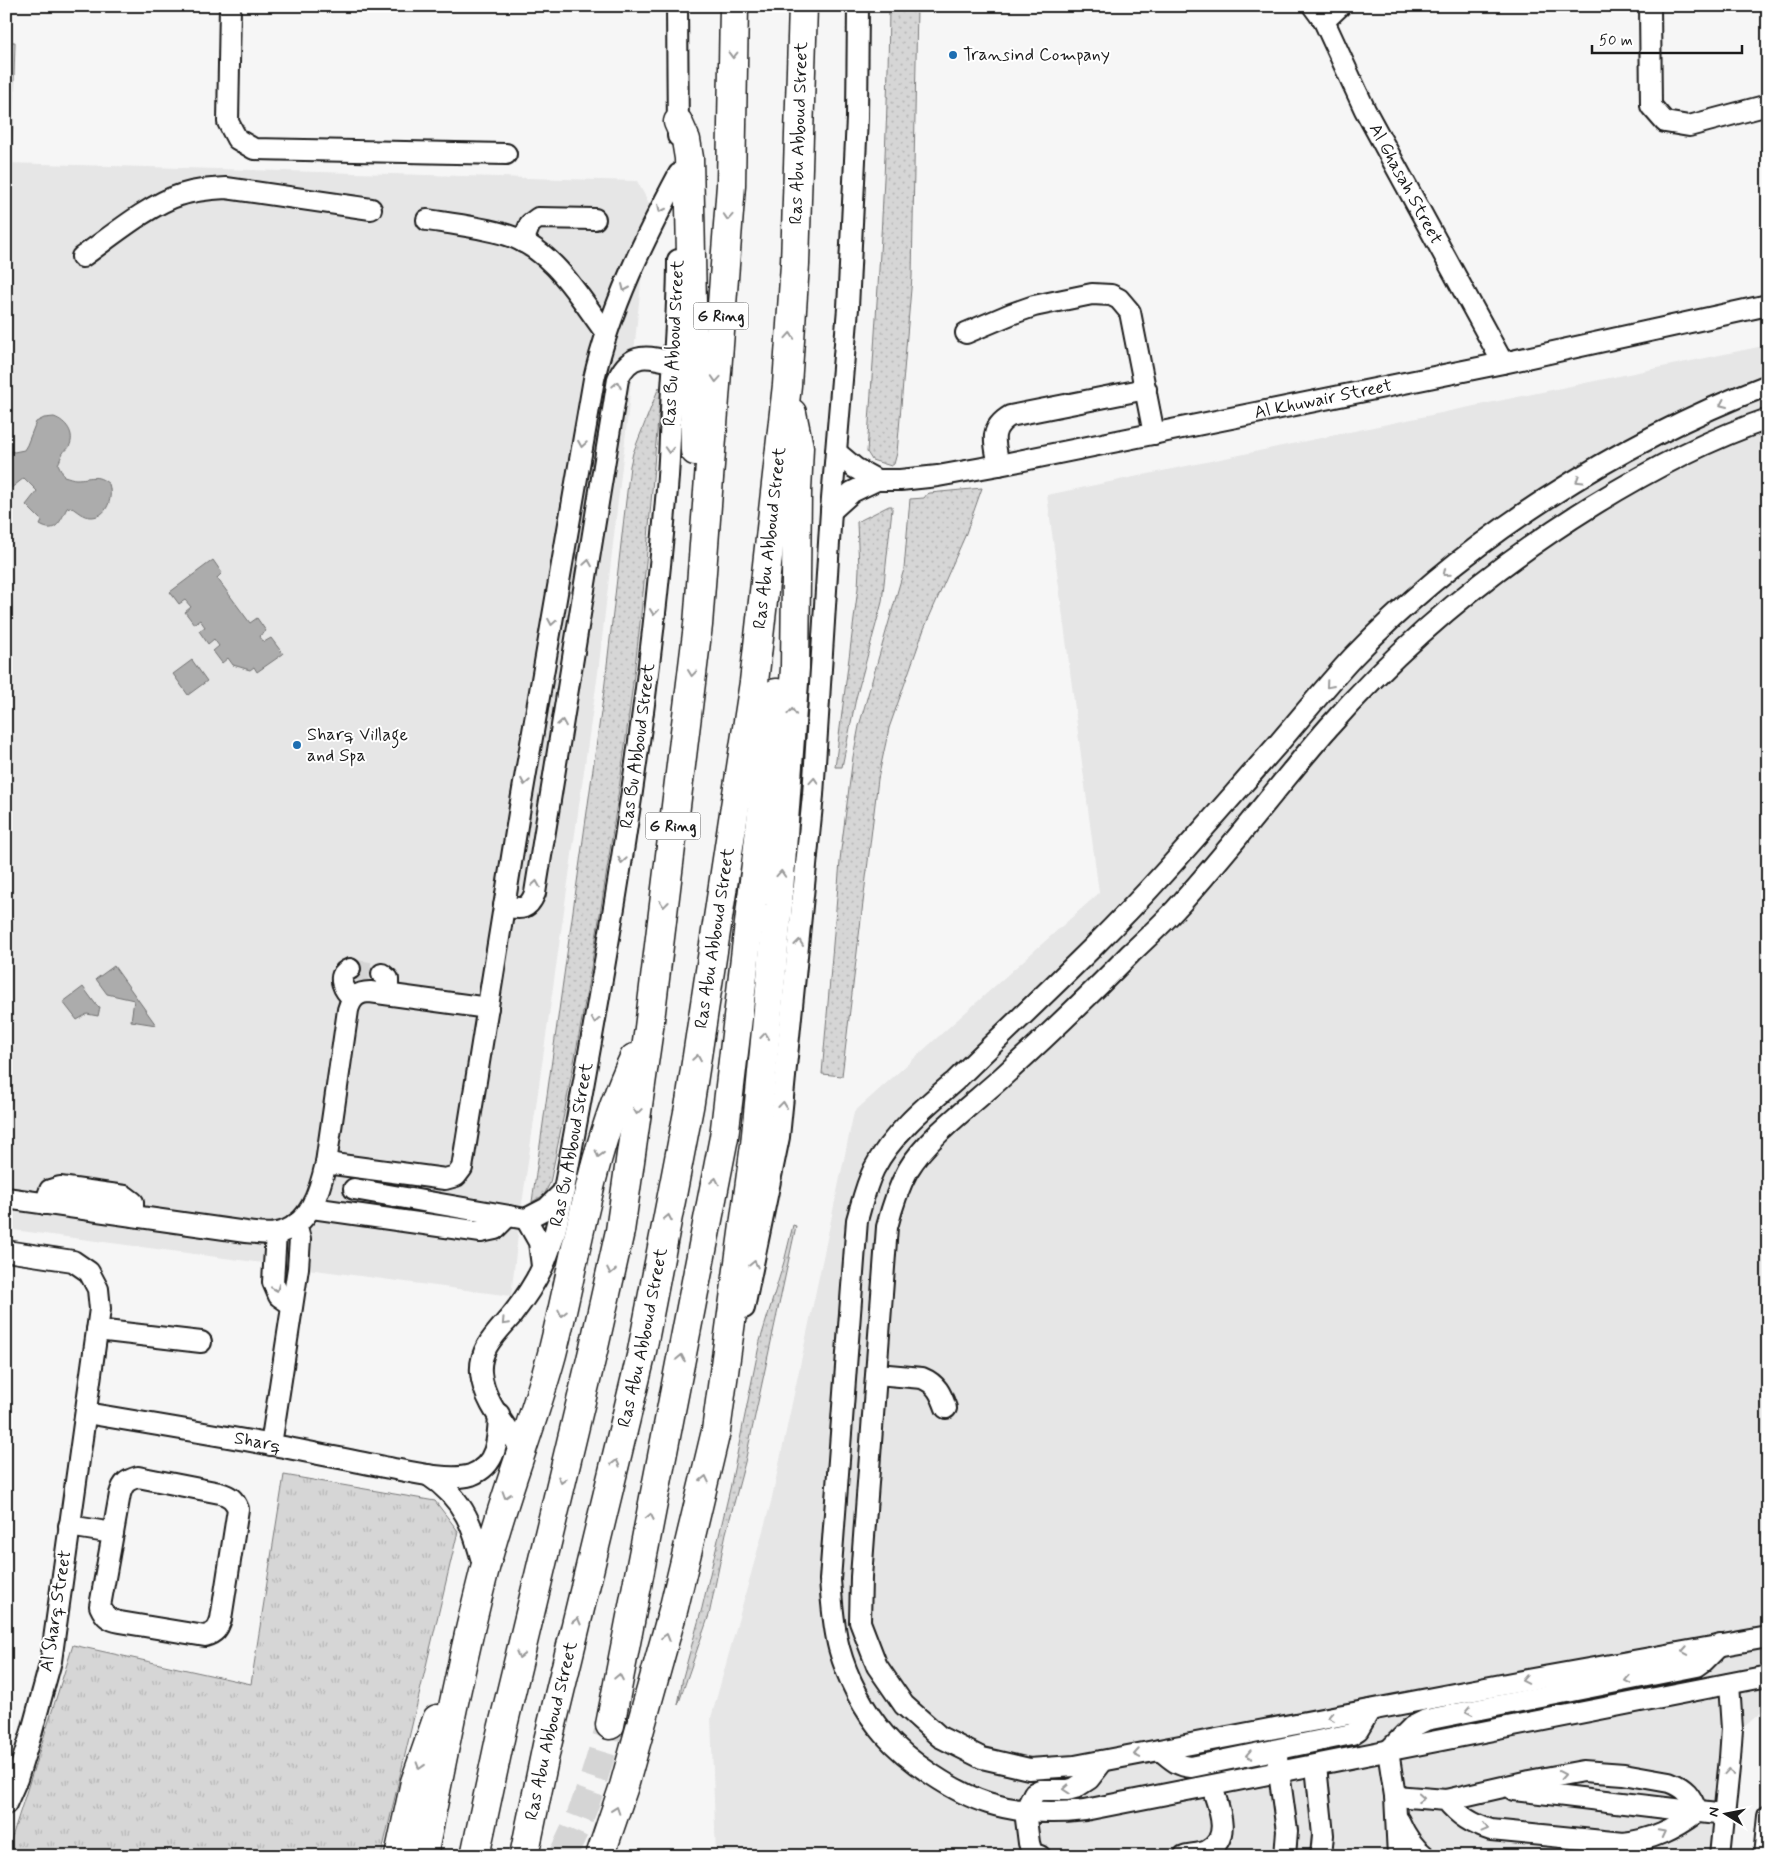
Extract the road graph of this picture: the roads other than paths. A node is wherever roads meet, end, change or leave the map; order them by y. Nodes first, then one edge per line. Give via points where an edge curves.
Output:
1 (230, 6) edge
2 (664, 6) edge
3 (677, 6) edge
4 (734, 6) edge
5 (803, 6) edge
6 (858, 6) edge
7 (1340, 6) edge
8 (1650, 6) edge
9 (1318, 14) edge
10 (1768, 105) edge
11 (678, 122) junction
12 (506, 154) dead end
13 (679, 174) junction
14 (371, 209) dead end
15 (595, 219) dead end
16 (427, 220) dead end
17 (523, 242) junction
18 (82, 257) dead end
19 (1768, 305) edge
20 (606, 333) junction
21 (966, 333) dead end
22 (674, 363) junction
23 (1503, 363) junction
24 (787, 385) junction
25 (1768, 386) edge
26 (1146, 388) junction
27 (1768, 419) edge
28 (1154, 434) junction
29 (836, 452) junction
30 (999, 465) junction
31 (877, 480) junction
32 (797, 492) junction
33 (831, 511) junction
34 (556, 598) junction
35 (582, 602) junction
36 (698, 625) junction
37 (504, 906) junction
38 (350, 969) dead end
39 (382, 974) dead end
40 (388, 994) junction
41 (353, 998) junction
42 (488, 1008) junction
43 (649, 1028) junction
44 (326, 1163) junction
45 (354, 1189) dead end
46 (564, 1191) junction
47 (6, 1198) edge
48 (312, 1208) junction
49 (517, 1218) junction
50 (296, 1224) junction
51 (276, 1233) junction
52 (6, 1251) edge
53 (542, 1268) junction
54 (292, 1305) junction
55 (98, 1330) junction
56 (201, 1342) dead end
57 (876, 1374) junction
58 (946, 1408) dead end
59 (86, 1413) junction
60 (499, 1414) junction
61 (716, 1431) junction
62 (271, 1445) junction
63 (522, 1449) junction
64 (428, 1475) junction
65 (69, 1526) junction
66 (113, 1532) junction
67 (484, 1572) junction
68 (1768, 1637) edge
69 (1720, 1645) junction
70 (460, 1673) junction
71 (1768, 1676) edge
72 (1729, 1684) junction
73 (1370, 1710) junction
74 (610, 1725) tunnel mouth
75 (1160, 1750) junction
76 (1276, 1750) junction
77 (1388, 1751) junction
78 (1103, 1761) junction
79 (1316, 1766) junction
80 (1279, 1772) junction
81 (1212, 1787) junction
82 (1500, 1788) junction
83 (1395, 1796) junction
84 (1446, 1800) junction
85 (6, 1804) edge
86 (1025, 1811) junction
87 (1697, 1812) junction
88 (1725, 1815) junction
89 (1397, 1816) junction
90 (1768, 1816) edge
91 (1035, 1855) edge
92 (399, 1856) edge
93 (423, 1856) edge
94 (475, 1856) edge
95 (524, 1856) edge
96 (600, 1856) edge
97 (1184, 1856) edge
98 (1286, 1856) edge
99 (1320, 1856) edge
100 (1398, 1856) edge
101 (1425, 1856) edge
102 (1720, 1856) edge
103 (1764, 1856) edge

1 - 12 street via 228,122 238,139 254,149
2 - 11 street via 667,78
3 - 11 street, Ras Bu Abboud Street
4 -> 36 highway, G Ring via 731,185
24 -> 5 highway, Ras Abu Abboud Street via 795,264
6 - 29 street via 857,118 848,308
7 - 9 street, Al Ghasah Street
8 - 10 street via 1652,106 1665,122 1689,126
9 - 23 street, Al Ghasah Street via 1365,110
11 - 13 street, Ras Bu Abboud Street
11 - 36 highway via 689,158
13 -> 20 street via 644,244
13 - 22 street, Ras Bu Abboud Street
14 - 18 street via 226,188 202,189 178,195 157,206
15 - 17 street via 538,218 530,224
16 - 17 street via 508,235
17 - 20 street via 547,258 562,274
19 - 23 street, Al Khuwair Street
20 -> 34 street via 589,401
21 - 26 street via 1034,306 1092,294 1111,295 1130,312
35 -> 22 street via 618,379 623,368 643,357
22 -> 46 street, Ras Bu Abboud Street via 667,499 630,813
23 - 28 street, Al Khuwair Street
24 - 32 highway via 799,447
95 -> 24 highway, Ras Abu Abboud Street via 547,1745 641,1356 690,1102 754,682
25 -> 86 street via 1681,422 1597,468 1505,528 1426,589 1352,658 1121,919 931,1102 889,1146 874,1168 857,1220 854,1249 830,1580 832,1615 839,1649 866,1709 885,1735 912,1760 965,1794
26 - 28 street
26 - 30 street via 1002,420 994,436
27 - 57 street via 1702,445 1601,500 1490,574 1423,630 1328,727 1174,911 1057,1028 928,1144 905,1176 887,1226
28 - 30 street, Al Khuwair Street
29 - 31 street
29 - 33 street
30 - 31 street, Al Khuwair Street via 929,477
31 - 33 street, Al Khuwair Street via 852,492
61 -> 32 highway via 755,1145 778,905 795,668
74 -> 32 highway via 724,1137
61 -> 33 street via 779,1138 813,795
34 - 35 street
34 -> 37 street
37 -> 35 street via 522,909 528,906 535,893
36 -> 43 highway, G Ring
37 - 42 street
38 - 41 street via 346,970 342,982
39 - 40 street via 388,979
40 - 41 street via 364,992
40 - 42 street
41 - 44 street via 348,1010
42 - 44 street via 462,1168 456,1176 445,1179
43 -> 63 highway via 628,1071 597,1162 553,1347
43 -> 94 highway via 620,1231
44 - 48 street
45 - 49 street
46 - 49 street via 547,1208
46 - 53 street, Ras Bu Abboud Street
47 - 51 street via 246,1232
48 - 49 street via 480,1232 495,1229
48 - 50 street
49 - 53 street via 539,1242
50 - 51 street
50 - 54 street via 300,1247
51 -> 54 street via 273,1282 279,1296
52 - 55 street, Al Sharq Street via 73,1261 89,1272 98,1289
53 -> 60 street, Ras Bu Abboud Street via 530,1290 486,1347 481,1374 484,1389
54 - 62 street
55 - 56 street
55 - 59 street, Al Sharq Street
57 - 58 street via 928,1381 940,1392
57 - 78 street via 860,1622 877,1666 904,1705 940,1737 982,1758 1029,1769
59 - 62 street, Sharq
59 - 65 street, Al Sharq Street
60 - 63 street, Ras Bu Abboud Street
60 - 64 street, Sharq via 498,1442 493,1456 483,1468 470,1475
96 -> 61 highway via 624,1786 674,1607
62 - 64 street, Sharq
63 -> 67 highway
64 - 67 street, Sharq via 453,1496 467,1516 477,1538
65 - 66 street
65 - 85 street, Al Sharq Street via 51,1661 17,1779
66 - 66 street via 100,1606 104,1615 130,1624 205,1636 219,1628 238,1509 235,1501 220,1493 138,1477 129,1479 122,1485
67 - 70 highway
68 - 69 street
69 -> 73 street
69 -> 77 street via 1697,1666 1426,1720 1412,1727
70 -> 92 highway via 424,1754
70 - 93 highway
71 - 72 street
72 - 77 street
88 -> 72 street via 1732,1729
73 -> 75 street
73 - 76 street via 1352,1734
76 -> 75 street via 1190,1766 1177,1764
75 -> 78 street
76 - 80 street
77 - 79 street
77 - 83 street
78 -> 86 street via 1089,1779 1075,1788 1037,1791
79 - 80 street
79 - 99 street via 1323,1835
80 - 81 street
80 - 98 street via 1287,1832
81 - 86 street via 1065,1813
81 - 97 street via 1221,1813 1221,1835 1216,1845 1206,1851
82 - 84 street
82 - 87 street
82 -> 87 street via 1583,1771 1624,1774 1678,1785 1692,1798
83 -> 84 street
83 - 89 street
84 -> 87 street via 1466,1820 1491,1830 1623,1844 1658,1836
86 - 91 street via 1029,1843
87 - 88 street
88 - 102 street
89 - 100 street
89 - 101 street via 1410,1842
90 - 103 street

